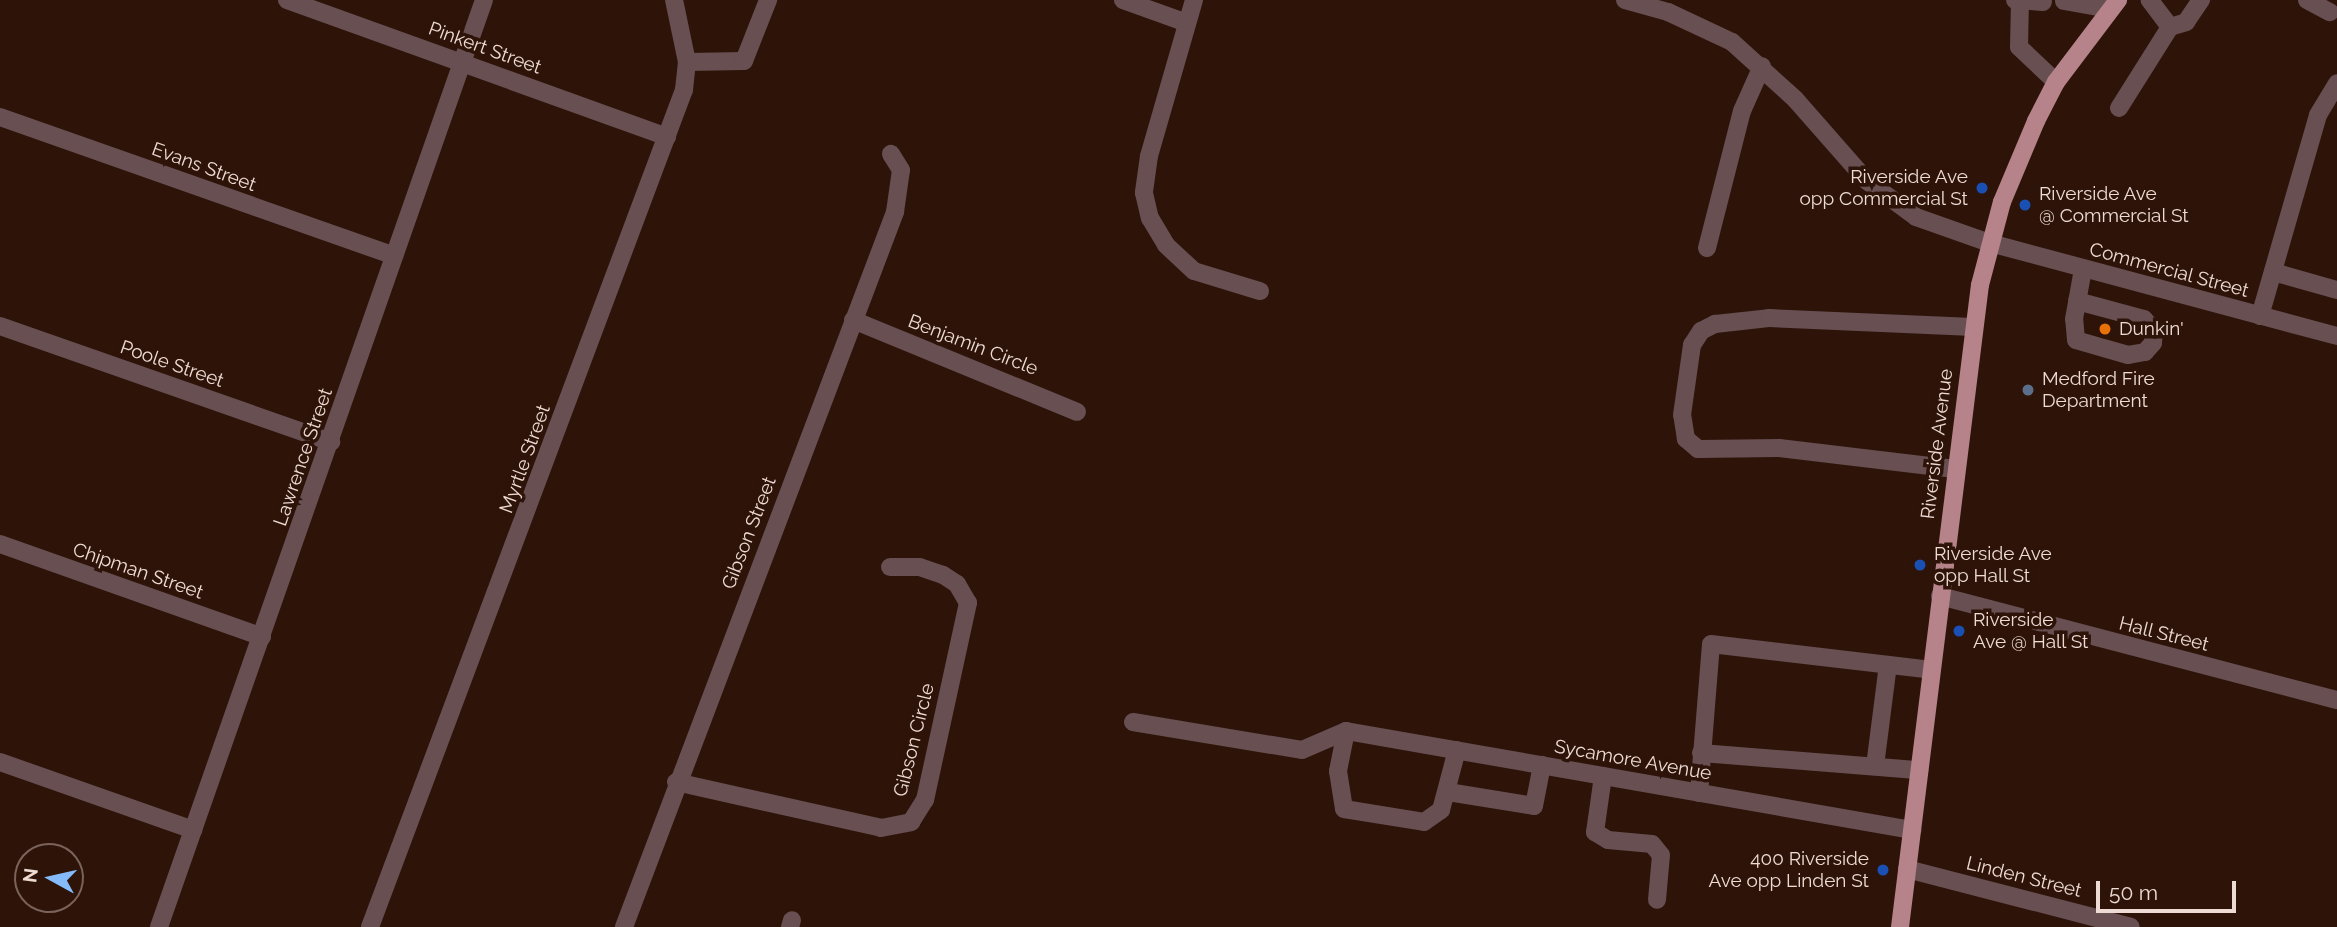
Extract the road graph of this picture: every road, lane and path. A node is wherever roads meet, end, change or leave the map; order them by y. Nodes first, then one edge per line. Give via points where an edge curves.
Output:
1 (287, 0) edge
2 (484, 0) edge
3 (674, 0) edge
4 (1123, 0) edge
5 (1194, 0) edge
6 (1625, 0) edge
7 (2018, 0) edge
8 (2150, 0) edge
9 (2201, 0) edge
10 (2307, 0) edge
11 (2064, 1) edge
12 (2043, 2) edge
13 (763, 5) edge
14 (2114, 5) edge
15 (2330, 12) dead end
16 (1187, 23) junction
17 (2170, 27) junction
18 (463, 62) junction
19 (687, 62) junction
20 (1762, 66) junction
21 (2056, 82) junction
22 (2337, 83) edge
23 (2119, 107) dead end
24 (0, 117) edge
25 (667, 137) junction
26 (891, 154) dead end
27 (1990, 243) junction
28 (1707, 248) dead end
29 (394, 256) junction
30 (2083, 268) junction
31 (2273, 272) junction
32 (2337, 290) edge
33 (1260, 291) dead end
34 (2077, 301) junction
35 (2260, 316) junction
36 (853, 320) junction
37 (0, 326) edge
38 (1973, 327) junction
39 (2337, 336) edge
40 (1077, 412) dead end
41 (331, 442) junction
42 (1955, 469) junction
43 (0, 544) edge
44 (890, 567) dead end
45 (1940, 596) junction
46 (262, 637) junction
47 (1888, 665) junction
48 (1931, 670) junction
49 (2337, 700) edge
50 (1133, 722) dead end
51 (1346, 731) junction
52 (1457, 750) junction
53 (1701, 753) junction
54 (0, 762) edge
55 (1542, 765) junction
56 (1875, 766) junction
57 (1919, 770) junction
58 (1603, 776) junction
59 (676, 782) junction
60 (1448, 792) junction
61 (1699, 793) junction
62 (193, 830) junction
63 (1912, 830) junction
64 (1907, 869) junction
65 (1657, 900) dead end
66 (159, 927) edge
67 (370, 927) edge
68 (624, 927) edge
69 (1900, 927) edge
70 (2131, 927) edge

1 - 18 street, Pinkert Street
2 - 18 street, Lawrence Street
3 - 19 street, Myrtle Street
4 - 16 street
5 - 16 street
6 - 20 street, Commercial Street via 1709,29
7 - 12 street
7 - 21 street via 2019,47
8 - 17 street
9 - 17 street via 2186,22
10 - 15 street
11 - 14 street
13 - 19 street via 744,61
14 - 21 main road, Riverside Avenue
16 - 33 street via 1149,156 1144,194 1150,218 1166,245 1194,271
17 - 23 street
18 - 25 street, Pinkert Street
18 - 29 street, Lawrence Street
19 - 25 street, Myrtle Street via 684,90
20 - 27 street, Commercial Street via 1867,181 1894,204 1938,227
20 - 28 street via 1742,111
21 - 27 main road, Riverside Avenue via 2018,161
22 - 31 street via 2318,114
24 - 29 street, Evans Street
25 - 67 street, Myrtle Street
26 - 36 street, Gibson Street via 901,170 901,190
27 - 30 street, Commercial Street
27 - 38 main road, Riverside Avenue
29 - 41 street, Lawrence Street
30 - 34 street
30 - 35 street, Commercial Street
31 - 32 street
31 - 35 street
34 - 34 street via 2144,319 2154,331 2153,343 2138,355 2076,340
35 - 39 street, Commercial Street
36 - 40 street, Benjamin Circle
36 - 59 street, Gibson Street
37 - 41 street, Poole Street
38 - 42 main road, Riverside Avenue
38 - 42 street via 1769,318 1715,324 1701,331 1692,345 1682,415 1686,439 1698,449 1779,449
41 - 46 street, Lawrence Street
42 - 45 main road, Riverside Avenue
43 - 46 street, Chipman Street
44 - 59 street, Gibson Circle via 920,567 943,575 957,584 968,603 925,800 911,822 881,828
45 - 48 main road, Riverside Avenue
45 - 49 street, Hall Street
46 - 62 street, Lawrence Street
47 - 48 street
47 - 53 street via 1711,644
47 - 56 street
48 - 57 main road, Riverside Avenue
50 - 51 street via 1302,750
51 - 52 street, Sycamore Avenue
51 - 60 street via 1338,771 1344,809 1424,822 1441,810
52 - 55 street, Sycamore Avenue
52 - 60 street
53 - 56 street
53 - 61 street
54 - 62 street
55 - 58 street, Sycamore Avenue
55 - 60 street via 1534,806
56 - 57 street
57 - 63 main road, Riverside Avenue
58 - 61 street, Sycamore Avenue
58 - 65 street via 1595,832 1608,840 1652,844 1661,855
59 - 68 street, Gibson Street
61 - 63 street, Sycamore Avenue
62 - 66 street, Lawrence Street
63 - 64 main road, Riverside Avenue
64 - 69 main road, Riverside Avenue
64 - 70 street, Linden Street

